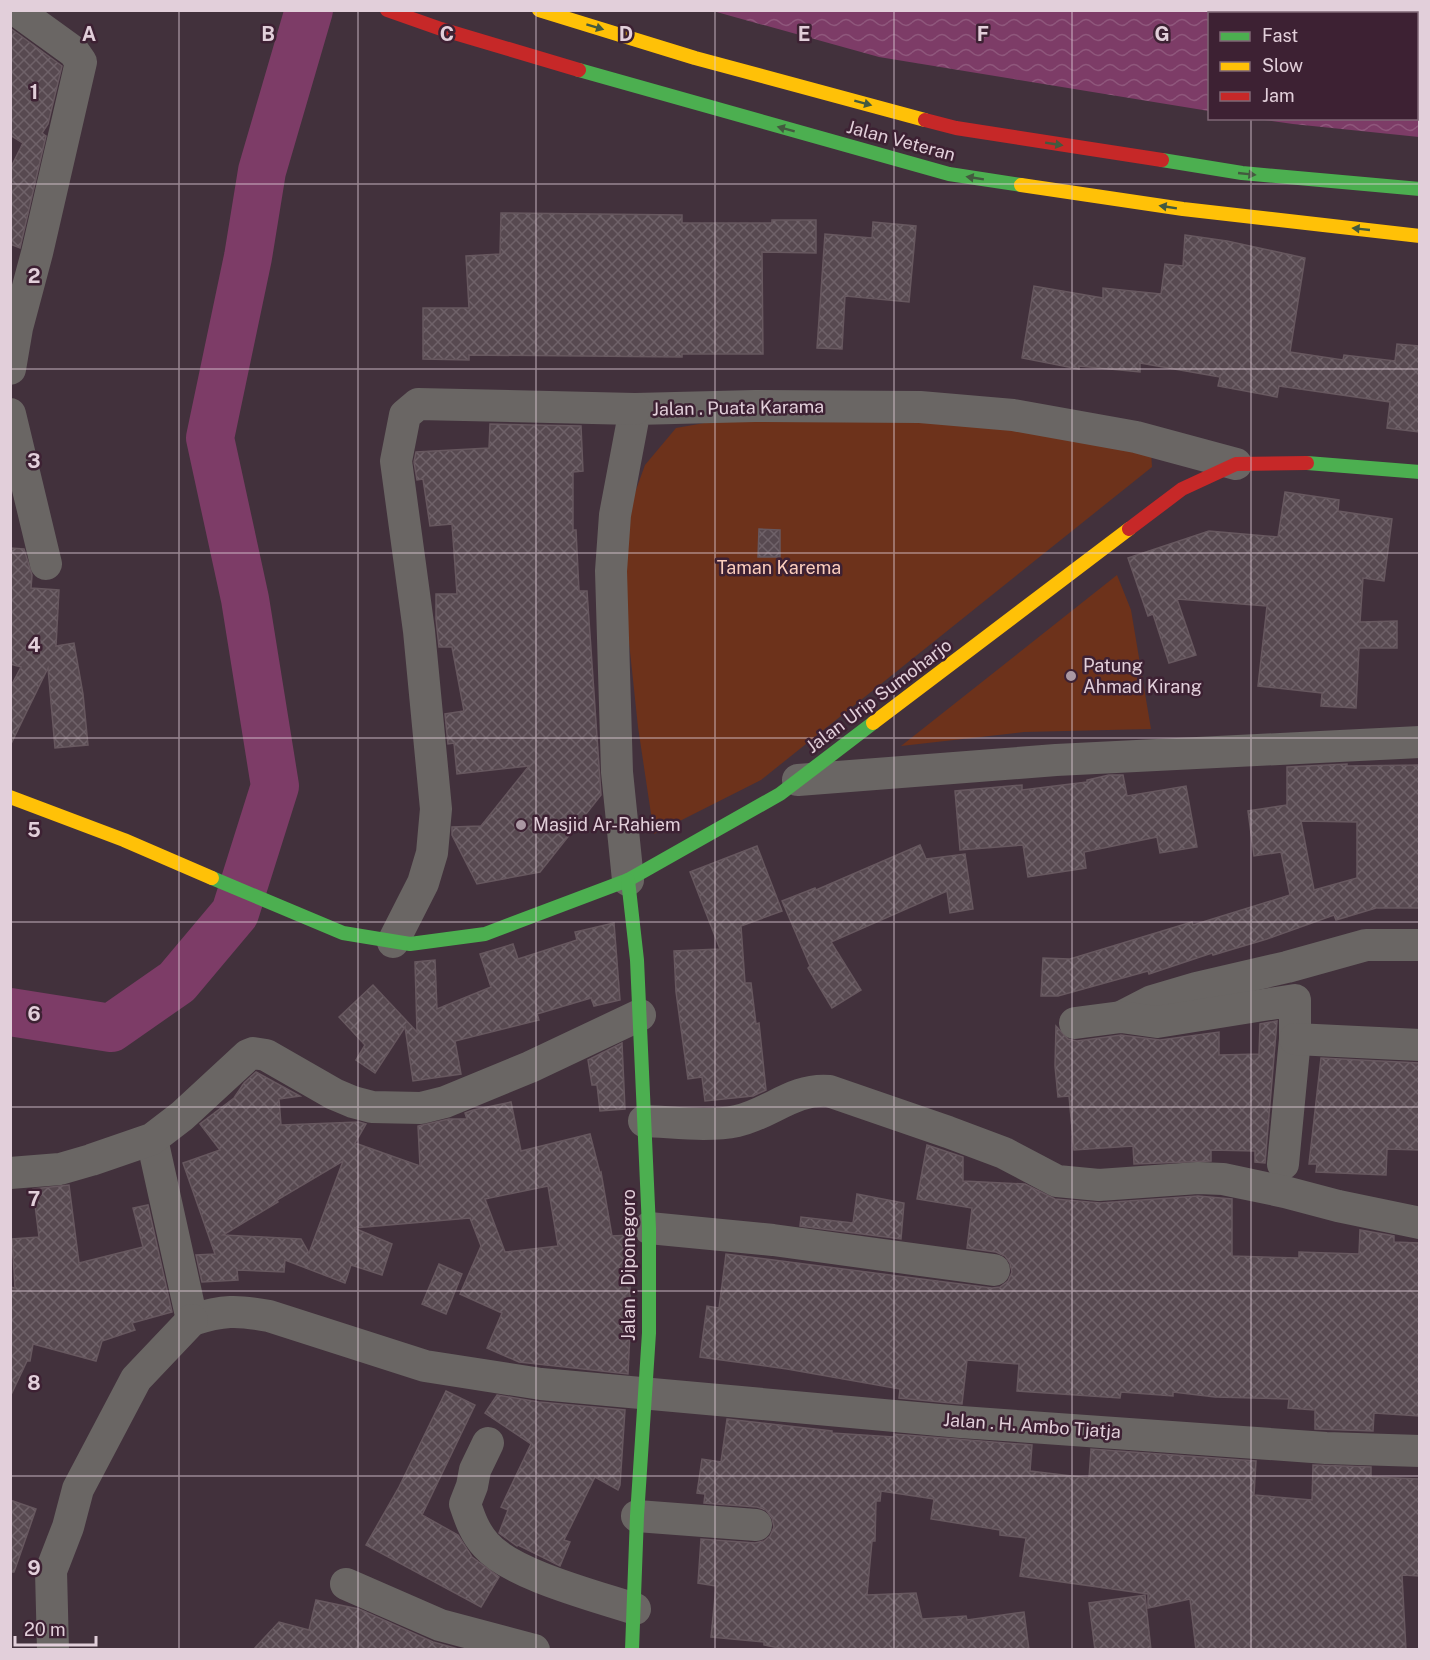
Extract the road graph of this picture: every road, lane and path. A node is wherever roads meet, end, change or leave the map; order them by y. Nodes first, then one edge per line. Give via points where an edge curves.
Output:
1 (16, 10) edge
2 (387, 10) edge
3 (539, 10) edge
4 (1419, 189) edge
5 (1419, 236) edge
6 (19, 291) edge
7 (10, 369) edge
8 (635, 409) junction
9 (10, 414) edge
10 (1236, 464) junction
11 (1419, 472) edge
12 (46, 564) dead end
13 (1419, 742) edge
14 (798, 780) junction
15 (10, 797) edge
16 (628, 880) junction
17 (393, 942) junction
18 (1419, 945) edge
19 (1287, 968) junction
20 (1295, 1000) junction
21 (640, 1015) junction
22 (1121, 1017) junction
23 (1075, 1023) dead end
24 (1295, 1039) junction
25 (1419, 1045) edge
26 (644, 1121) junction
27 (152, 1139) junction
28 (1283, 1164) dead end
29 (10, 1173) edge
30 (1419, 1223) edge
31 (649, 1228) junction
32 (994, 1270) dead end
33 (192, 1320) junction
34 (645, 1395) junction
35 (488, 1443) dead end
36 (1419, 1451) edge
37 (637, 1516) junction
38 (756, 1525) dead end
39 (346, 1584) dead end
40 (635, 1609) junction
41 (437, 1637) edge
42 (53, 1650) edge
43 (534, 1650) edge
44 (632, 1650) edge

1 - 6 street via 74,52 81,62
5 -> 2 main road, Jalan Veteran via 1183,209 949,174 696,104
3 -> 4 main road, Jalan Veteran via 695,58 956,128 1242,173
6 - 7 street
8 - 10 street, Jalan . Puata Karama via 920,407 1013,415 1136,436
8 - 16 street, Jalan . Puata Karama via 615,516 611,571 617,772
8 - 17 street via 418,404 405,415 396,461 419,631 436,809 432,854 423,882
9 - 12 street
10 - 11 main road, Jalan Urip Sumoharjo via 1301,462
10 - 14 main road, Jalan Urip Sumoharjo via 1182,489
13 - 14 street via 1056,760
14 - 16 main road, Jalan Urip Sumoharjo
15 - 17 main road, Jalan Urip Sumoharjo via 124,840 343,933
16 - 17 main road, Jalan Urip Sumoharjo via 485,934 410,944
16 - 21 main road, Jalan . Diponegoro
18 - 19 street via 1366,945
19 - 20 street
19 - 22 street via 1196,988 1152,1001
20 - 22 street via 1157,1022
20 - 24 street
21 - 26 main road, Jalan . Diponegoro
21 - 27 street via 530,1067 422,1108 372,1107 352,1102 266,1055 253,1053
22 - 23 street
24 - 25 street
24 - 28 street
26 - 30 street via 737,1121 802,1092 829,1090 1004,1153 1057,1181 1099,1185 1223,1179
26 - 31 main road, Jalan . Diponegoro
27 - 29 street via 60,1169
27 - 33 street
31 - 32 street via 773,1240
31 - 34 main road, Jalan . Diponegoro
33 - 34 street, Jalan . H. Ambo Tjatja via 218,1311 243,1311 425,1366
33 - 42 street via 136,1379 78,1489 51,1571
34 - 36 street, Jalan . H. Ambo Tjatja via 949,1421
34 - 37 main road, Jalan . Diponegoro
35 - 40 street via 465,1504 472,1525 487,1546 507,1561 546,1580
37 - 38 street
37 - 40 main road, Jalan . Diponegoro
39 - 41 street
40 - 44 main road, Jalan . Diponegoro
41 - 43 street

